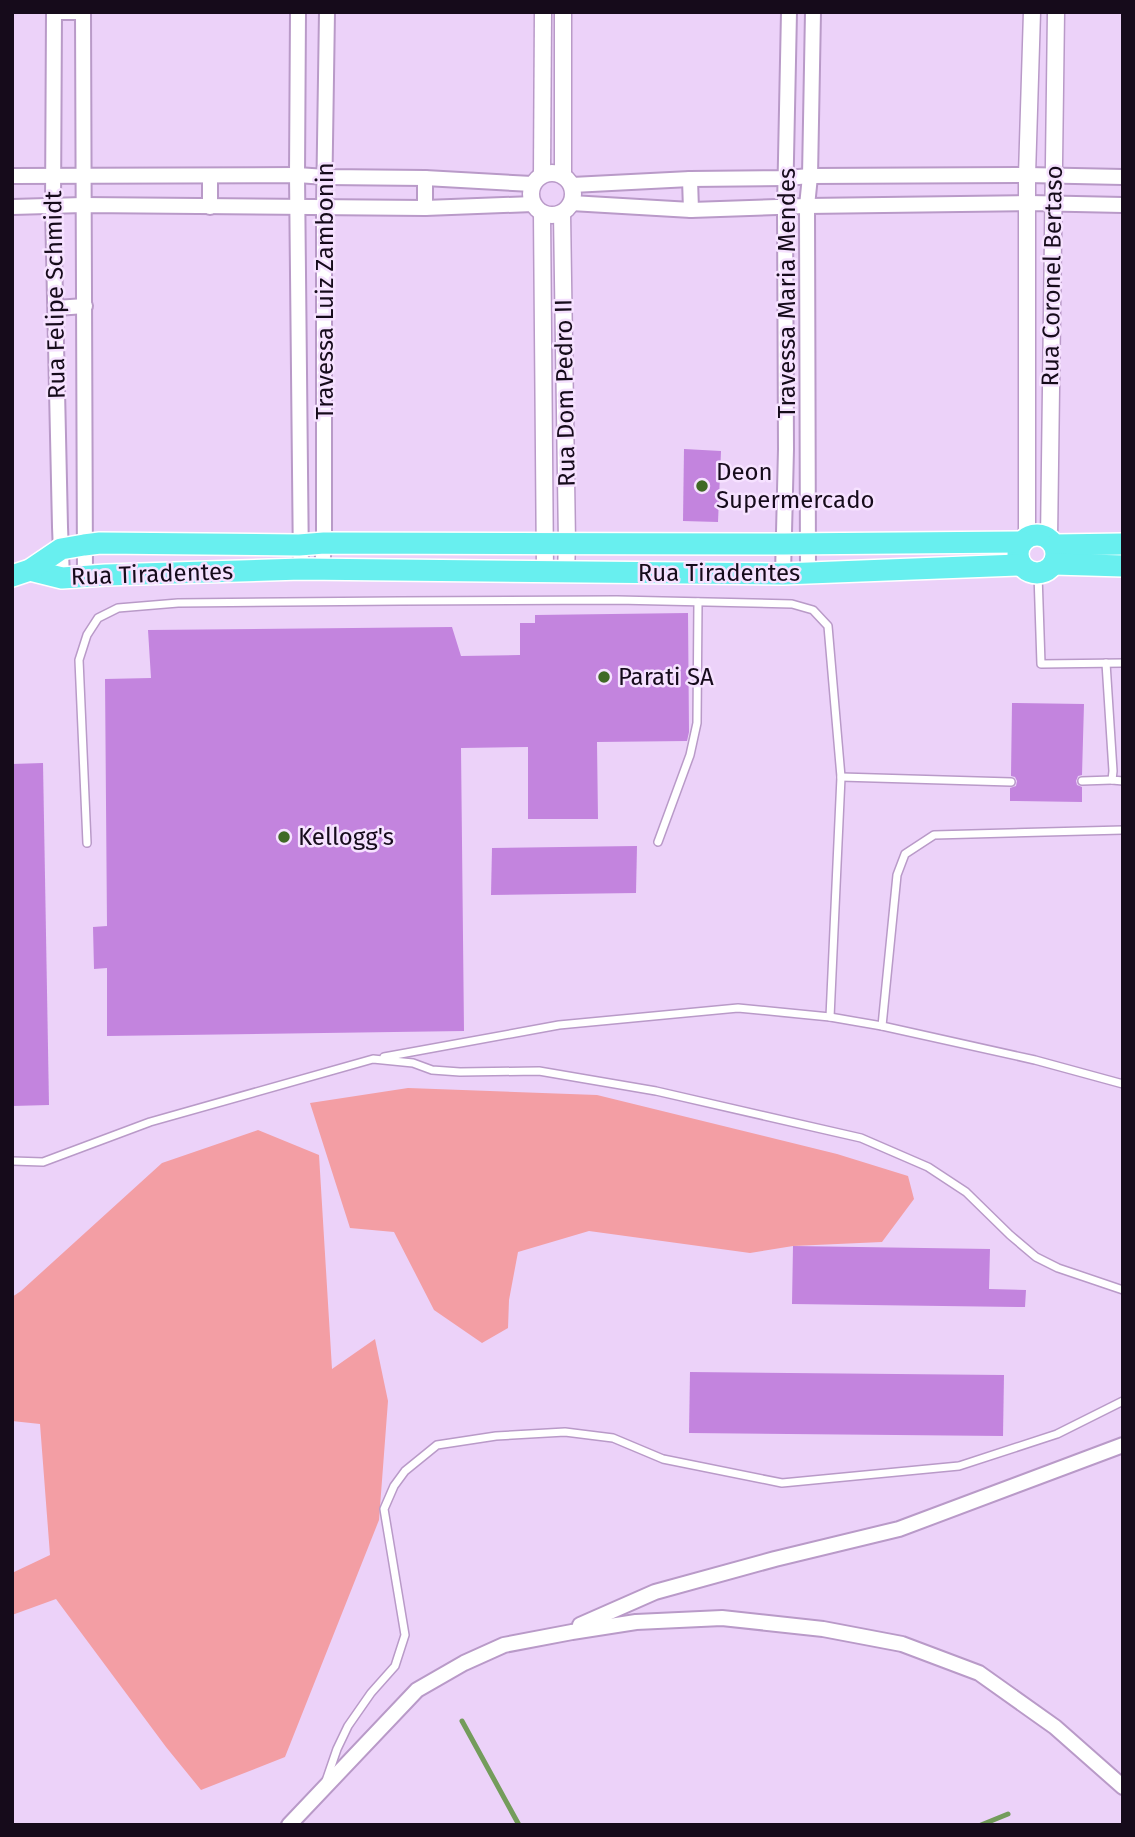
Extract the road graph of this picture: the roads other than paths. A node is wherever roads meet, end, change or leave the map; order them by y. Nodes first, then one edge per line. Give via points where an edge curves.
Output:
1 (54, 12) edge
2 (83, 12) edge
3 (298, 12) edge
4 (327, 12) edge
5 (542, 12) edge
6 (563, 12) edge
7 (789, 12) edge
8 (813, 12) edge
9 (1032, 12) edge
10 (1056, 12) edge
11 (297, 175) junction
12 (1027, 175) junction
13 (12, 176) edge
14 (53, 176) junction
15 (83, 176) junction
16 (209, 176) junction
17 (810, 176) junction
18 (1053, 176) junction
19 (326, 177) junction
20 (1123, 177) edge
21 (425, 178) junction
22 (787, 178) junction
23 (537, 179) junction
24 (690, 179) junction
25 (567, 180) junction
26 (1028, 203) junction
27 (1054, 203) junction
28 (83, 205) junction
29 (1123, 205) edge
30 (12, 206) edge
31 (52, 206) junction
32 (807, 206) junction
33 (209, 207) junction
34 (785, 207) junction
35 (298, 208) junction
36 (324, 208) junction
37 (425, 208) junction
38 (538, 208) junction
39 (567, 208) junction
40 (691, 210) junction
41 (85, 306) junction
42 (56, 307) junction
43 (1028, 371) junction
44 (1051, 371) junction
45 (299, 424) junction
46 (325, 425) junction
47 (808, 445) junction
48 (786, 449) junction
49 (1025, 540) junction
50 (324, 543) junction
51 (544, 543) junction
52 (567, 543) junction
53 (808, 543) junction
54 (84, 544) junction
55 (784, 544) junction
56 (1123, 544) edge
57 (299, 545) junction
58 (61, 550) junction
59 (1043, 557) junction
60 (1123, 566) edge
61 (311, 569) junction
62 (556, 572) junction
63 (21, 573) edge
64 (808, 573) junction
65 (783, 574) junction
66 (85, 577) junction
67 (62, 578) junction
68 (698, 602) junction
69 (1106, 663) junction
70 (1123, 663) edge
71 (841, 776) junction
72 (1112, 780) junction
73 (1123, 780) edge
74 (1082, 781) dead end
75 (1011, 782) dead end
76 (1123, 830) edge
77 (658, 842) dead end
78 (87, 843) dead end
79 (830, 1017) junction
80 (882, 1026) junction
81 (373, 1059) junction
82 (1123, 1084) edge
83 (12, 1161) edge
84 (1123, 1290) edge
85 (1123, 1401) edge
86 (1123, 1445) edge
87 (556, 1635) junction
88 (324, 1787) junction
89 (1123, 1787) edge
90 (289, 1825) edge

1 - 2 street
1 - 14 street, Rua Felipe Schmidt
2 - 15 street, Rua Felipe Schmidt
3 - 11 street, Travessa Luiz Zambonin
4 - 19 street, Travessa Luiz Zambonin
5 - 23 street
6 - 25 street
7 - 22 street, Travessa Maria Mendes
8 - 17 street, Travessa Maria Mendes
9 - 12 street, Rua Coronel Bertaso
10 - 18 street, Rua Coronel Bertaso
11 - 16 street
11 - 19 street
11 - 35 street, Travessa Luiz Zambonin
12 - 17 street
12 - 18 street
12 - 26 street, Rua Coronel Bertaso
13 - 14 street
14 - 15 street
14 - 31 street, Rua Felipe Schmidt
15 - 16 street
15 - 28 street, Rua Felipe Schmidt
16 - 33 street
17 - 22 street
17 - 32 street, Travessa Maria Mendes
18 - 20 street
18 - 27 street, Rua Coronel Bertaso
19 - 21 street
19 - 36 street, Travessa Luiz Zambonin
21 - 23 street
21 - 37 street
22 - 24 street
22 - 34 street, Travessa Maria Mendes
23 - 25 street via 556,172
23 - 38 street via 531,191
24 - 25 street
24 - 40 street
25 - 39 street via 573,191
26 - 27 street
26 - 32 street
26 - 43 street, Rua Coronel Bertaso
27 - 29 street
27 - 44 street, Rua Coronel Bertaso
28 - 31 street
28 - 33 street
28 - 41 street, Rua Felipe Schmidt
30 - 31 street
31 - 42 street, Rua Felipe Schmidt
32 - 34 street
32 - 47 street, Travessa Maria Mendes
33 - 35 street
34 - 40 street
34 - 48 street, Travessa Maria Mendes
35 - 36 street
35 - 45 street, Travessa Luiz Zambonin
36 - 37 street
36 - 46 street, Travessa Luiz Zambonin
37 - 38 street
38 - 39 street via 549,215
38 - 51 street, Rua Dom Pedro II
39 - 40 street
39 - 52 street, Rua Dom Pedro II
41 - 42 street
41 - 54 street, Rua Felipe Schmidt
42 - 58 street, Rua Felipe Schmidt
43 - 44 street
43 - 49 street, Rua Coronel Bertaso
44 - 59 street, Rua Coronel Bertaso
45 - 46 street
45 - 57 street, Travessa Luiz Zambonin
46 - 50 street, Travessa Luiz Zambonin
47 - 48 street
47 - 53 street, Travessa Maria Mendes
48 - 55 street, Travessa Maria Mendes
49 - 53 main road, Rua Tiradentes
49 - 59 main road via 1018,553
50 - 51 main road, Rua Tiradentes
50 - 57 main road, Rua Tiradentes
50 - 61 street, Travessa Luiz Zambonin
51 - 52 main road, Rua Tiradentes
51 - 62 street, Rua Dom Pedro II
52 - 55 main road, Rua Tiradentes
52 - 62 street, Rua Dom Pedro II
53 - 55 main road, Rua Tiradentes
53 - 64 street, Travessa Maria Mendes
54 - 57 main road, Rua Tiradentes
54 - 58 main road, Rua Tiradentes
54 - 66 street, Rua Felipe Schmidt
55 - 65 street, Travessa Maria Mendes
56 - 59 main road, Rua Tiradentes
57 - 61 street, Travessa Luiz Zambonin
58 - 63 main road, Rua Tiradentes
58 - 67 street, Rua Felipe Schmidt
59 - 60 main road, Rua Tiradentes
59 - 64 main road, Rua Tiradentes
59 - 69 lane, Rua Coronel Bertaso via 1041,664
61 - 62 main road, Rua Tiradentes
61 - 66 main road, Rua Tiradentes
62 - 65 main road, Rua Tiradentes
63 - 67 main road, Rua Tiradentes
64 - 65 main road, Rua Tiradentes
66 - 67 main road, Rua Tiradentes
68 - 71 lane via 792,604 813,610 828,626
68 - 77 lane via 697,723
68 - 78 lane via 178,603 118,608 98,618 79,660
69 - 70 lane
69 - 72 lane
71 - 75 lane
71 - 79 lane
72 - 73 lane
72 - 74 lane
76 - 80 lane via 934,835 905,854 897,875
79 - 80 lane
79 - 81 lane via 724,1009 559,1025
80 - 82 lane
81 - 83 lane via 150,1122 43,1162
81 - 84 lane via 432,1070 539,1071 656,1091 861,1138 929,1167 966,1192 1036,1257
85 - 88 lane via 1057,1434 959,1466 782,1483 663,1459 613,1438 565,1432 496,1436 437,1446 405,1471 384,1509 405,1635 395,1666 348,1726
86 - 87 street via 899,1529 655,1592
87 - 88 street via 504,1645 417,1690
87 - 89 street via 636,1622 722,1618 823,1629 902,1644 979,1673 1055,1727
88 - 90 street

